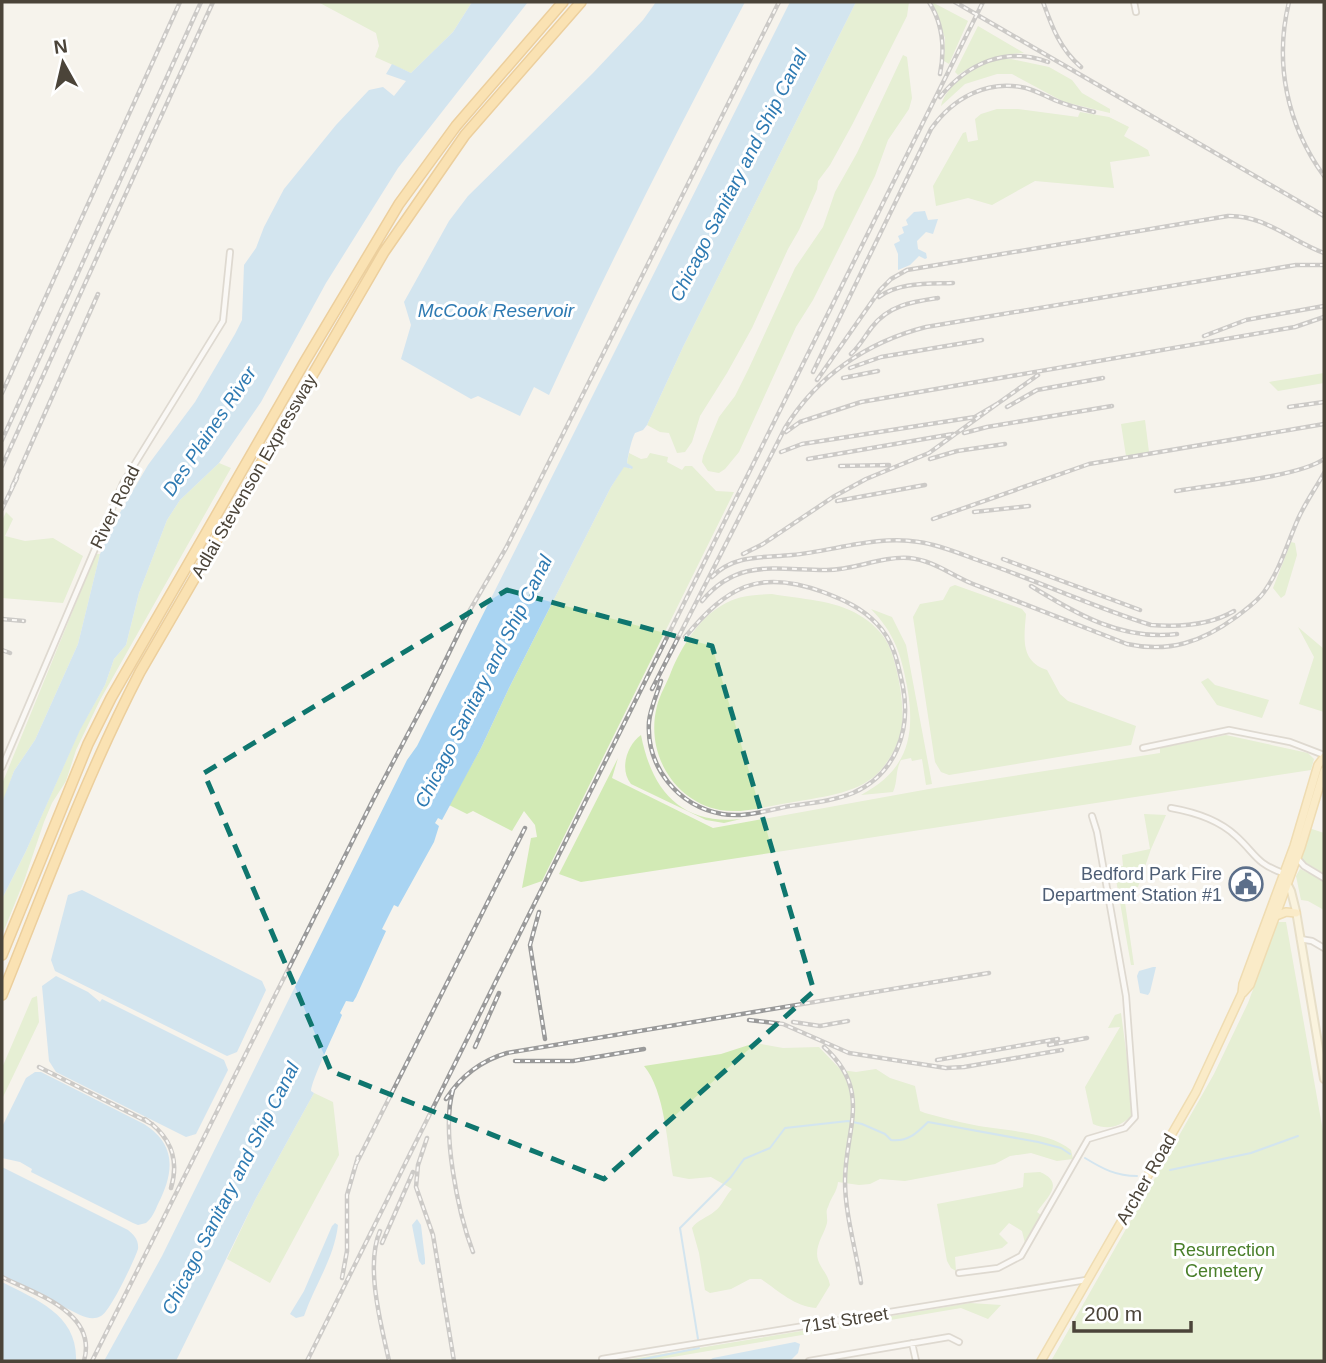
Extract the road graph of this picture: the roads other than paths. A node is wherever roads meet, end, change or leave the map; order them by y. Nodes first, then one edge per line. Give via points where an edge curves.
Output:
1 (563, 2) edge
2 (581, 2) edge
3 (1134, 2) edge
4 (1136, 12) dead end
5 (230, 252) dead end
6 (1143, 748) dead end
7 (1324, 756) edge
8 (2, 767) edge
9 (1324, 771) edge
10 (1171, 808) dead end
11 (1092, 816) dead end
12 (1297, 858) junction
13 (1304, 866) junction
14 (1293, 867) junction
15 (1283, 873) junction
16 (1324, 878) edge
17 (1287, 883) junction
18 (1296, 913) junction
19 (1275, 916) junction
20 (1300, 939) junction
21 (1324, 948) edge
22 (2, 955) edge
23 (1242, 993) junction
24 (2, 995) edge
25 (1324, 1079) edge
26 (959, 1273) dead end
27 (1087, 1280) junction
28 (959, 1342) dead end
29 (912, 1343) junction
30 (602, 1359) dead end
31 (809, 1361) edge
32 (916, 1361) edge
33 (1041, 1361) edge

1 - 22 highway, Adlai Stevenson Expressway via 456,126 373,244 111,698
2 - 24 highway, Adlai Stevenson Expressway via 465,135 371,275 118,715
3 - 4 street
5 - 8 street, River Road via 223,321 122,483
6 - 7 street via 1229,730 1290,742
7 - 15 main road, Archer Road
9 - 12 main road, Archer Road
10 - 15 street via 1200,815 1236,835 1262,864
11 - 26 street via 1126,996 1135,1117 1125,1128 1088,1139 1021,1256 998,1268
12 - 13 street
12 - 14 main road, Archer Road
13 - 14 street
13 - 16 street
14 - 17 main road, Archer Road
15 - 17 street
15 - 23 main road, Archer Road
17 - 18 street
17 - 19 main road, Archer Road
18 - 19 main road
18 - 20 street
19 - 23 main road, Archer Road via 1250,985
20 - 21 street
20 - 25 street
23 - 27 main road, Archer Road via 1196,1092
27 - 30 street, 71st Street
27 - 33 main road, Archer Road
28 - 29 street via 949,1337
29 - 31 street
29 - 32 street

